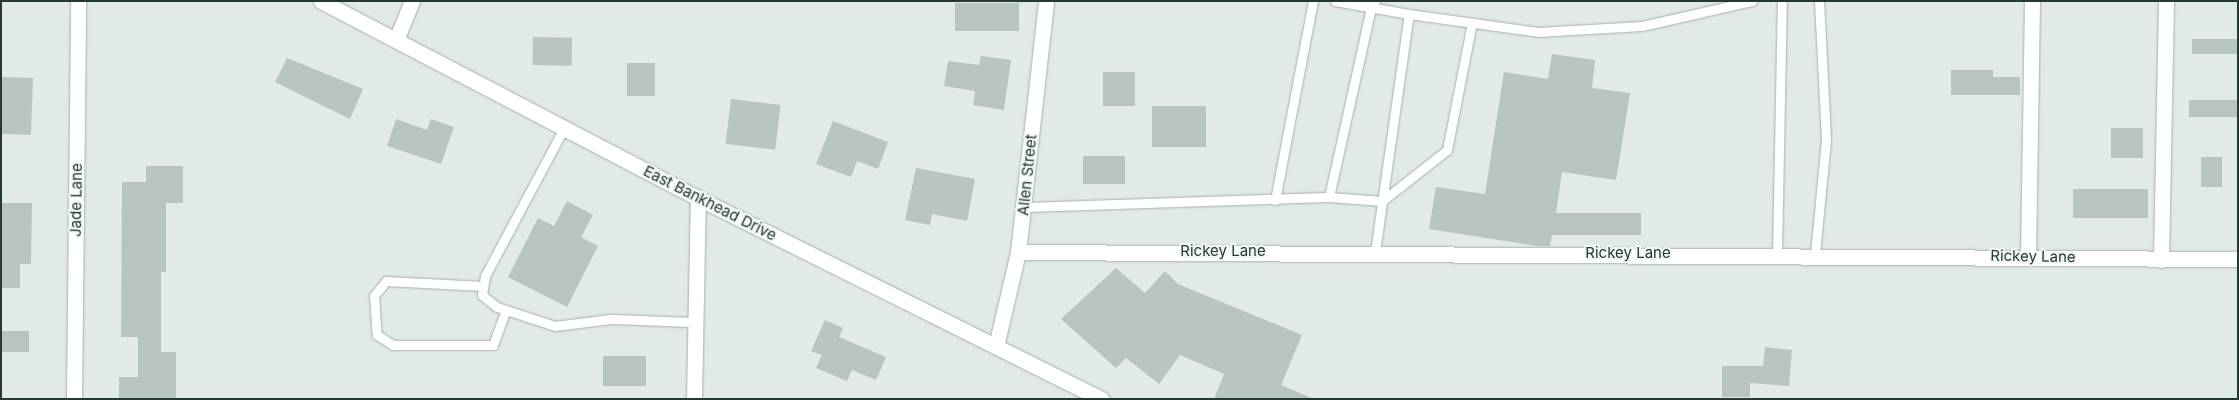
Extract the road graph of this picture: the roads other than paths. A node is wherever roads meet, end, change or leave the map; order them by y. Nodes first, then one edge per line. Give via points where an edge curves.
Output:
1 (78, 1) edge
2 (321, 1) edge
3 (412, 1) edge
4 (1046, 1) edge
5 (1313, 1) edge
6 (1335, 1) edge
7 (1752, 1) edge
8 (1782, 1) edge
9 (1819, 1) edge
10 (2032, 1) edge
11 (2166, 1) edge
12 (1372, 4) edge
13 (1408, 14) junction
14 (1472, 23) junction
15 (396, 40) junction
16 (564, 128) junction
17 (1329, 197) junction
18 (698, 198) junction
19 (1275, 200) junction
20 (1382, 201) junction
21 (1023, 207) junction
22 (1018, 252) junction
23 (1375, 252) junction
24 (1777, 254) junction
25 (1816, 254) junction
26 (2028, 256) junction
27 (2238, 259) edge
28 (2161, 260) junction
29 (483, 286) junction
30 (506, 310) junction
31 (694, 322) junction
32 (996, 346) junction
33 (74, 399) edge
34 (694, 399) edge
35 (1102, 399) edge

1 - 33 street, Jade Lane
2 - 15 street, East Bankhead Drive
3 - 15 street
4 - 21 street, Allen Street
5 - 19 lane
6 - 12 lane
7 - 14 lane via 1642,26 1538,32
8 - 24 lane
9 - 25 lane via 1826,139
10 - 26 street
11 - 28 street
12 - 13 lane
12 - 17 lane
13 - 14 lane
13 - 20 lane
14 - 20 lane via 1447,150
15 - 16 street, East Bankhead Drive
16 - 18 street, East Bankhead Drive
16 - 29 lane
17 - 19 lane
17 - 20 lane
18 - 31 street
18 - 32 street, East Bankhead Drive
19 - 21 lane
20 - 23 lane
21 - 22 street, Allen Street
22 - 23 street, Rickey Lane
22 - 32 street, Allen Street
23 - 24 street, Rickey Lane
24 - 25 street, Rickey Lane
25 - 26 street, Rickey Lane
26 - 28 street, Rickey Lane
27 - 28 street, Rickey Lane
29 - 30 lane via 482,295
29 - 30 lane via 386,281 374,296 377,336 392,345 493,345
30 - 31 lane via 555,326 611,319
31 - 34 street
32 - 35 street, East Bankhead Drive

